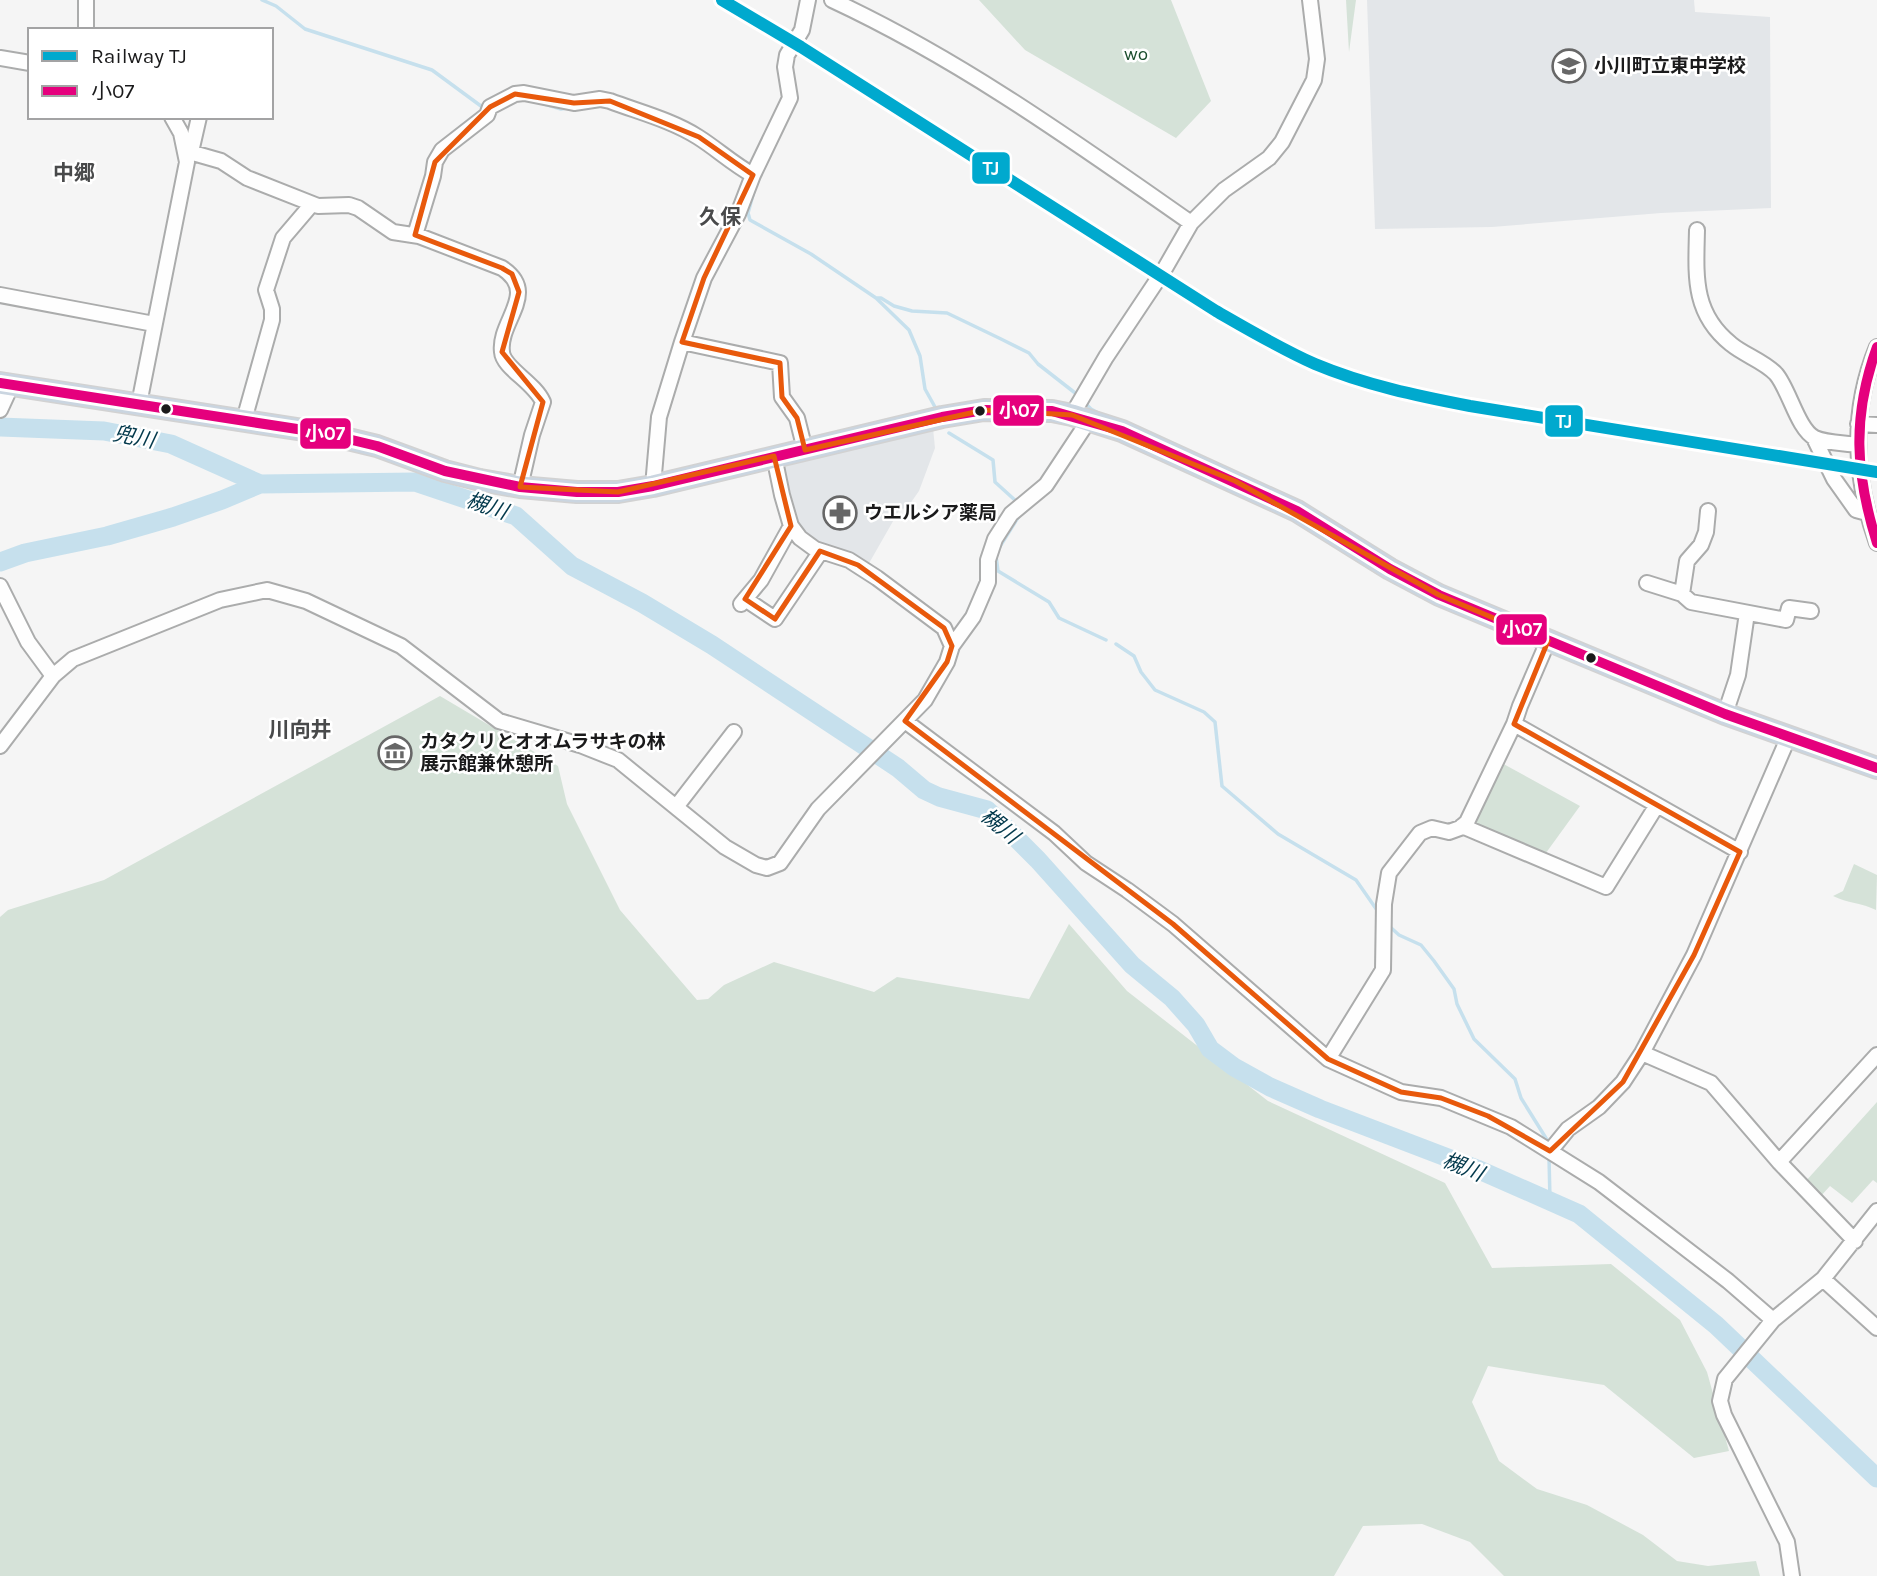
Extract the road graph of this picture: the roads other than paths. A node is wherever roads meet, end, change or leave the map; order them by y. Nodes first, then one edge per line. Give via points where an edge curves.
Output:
1 (808, 0) edge
2 (832, 0) edge
3 (1310, 0) edge
4 (0, 58) edge
5 (28, 63) edge
6 (173, 119) edge
7 (199, 119) edge
8 (189, 152) junction
9 (753, 175) junction
10 (312, 204) junction
11 (1191, 223) junction
12 (1697, 230) dead end
13 (415, 235) junction
14 (0, 295) edge
15 (154, 324) junction
16 (682, 342) junction
17 (1877, 347) edge
18 (6, 384) edge
19 (139, 404) junction
20 (0, 410) edge
21 (1080, 417) junction
22 (244, 420) junction
23 (1858, 424) junction
24 (1877, 425) edge
25 (1815, 438) junction
26 (1857, 445) junction
27 (805, 450) junction
28 (774, 456) junction
29 (653, 486) junction
30 (520, 487) junction
31 (1708, 511) dead end
32 (1867, 513) junction
33 (791, 526) junction
34 (1877, 543) edge
35 (821, 551) junction
36 (1647, 583) dead end
37 (1, 588) edge
38 (1682, 594) junction
39 (1811, 611) dead end
40 (1747, 613) junction
41 (1548, 641) junction
42 (952, 646) junction
43 (52, 676) junction
44 (1725, 714) junction
45 (1514, 724) junction
46 (900, 726) junction
47 (734, 732) dead end
48 (1789, 736) junction
49 (0, 746) edge
50 (1877, 768) edge
51 (1657, 805) junction
52 (676, 807) junction
53 (1461, 826) junction
54 (1740, 852) junction
55 (1642, 1053) junction
56 (1877, 1055) edge
57 (1328, 1059) junction
58 (1550, 1151) junction
59 (1779, 1163) junction
60 (1877, 1211) edge
61 (1855, 1241) junction
62 (1823, 1279) junction
63 (1771, 1323) junction
64 (1877, 1328) edge
65 (1792, 1576) edge

1 - 9 street via 802,30 787,55 790,98
2 - 11 street via 1002,93
3 - 11 street via 1317,59 1314,80 1282,142
4 - 5 street
6 - 8 street
7 - 8 street
8 - 10 street via 221,161 247,178
8 - 15 street
9 - 13 street via 690,133 610,101 574,103 515,94 490,107 487,115 442,150
9 - 16 street via 704,278
10 - 13 street via 349,205 393,232
10 - 22 street via 283,238 266,290 272,320
11 - 21 street via 1106,357
12 - 25 street via 1701,306 1730,343 1775,373 1805,430
13 - 30 street via 502,268 517,284 519,292 502,352 505,363 526,378 543,402
14 - 15 street
15 - 19 street
16 - 27 street via 780,363 782,397 797,418
16 - 29 street via 659,416
17 - 23 street
18 - 19 highway
18 - 20 street
19 - 22 highway
21 - 27 highway via 984,410
21 - 41 highway via 1122,431 1272,499 1439,595
21 - 42 street via 1046,485 1011,514 995,539 988,560 988,582 973,617
22 - 30 highway via 377,446 446,471
23 - 24 street
23 - 26 street
25 - 26 street
25 - 32 street via 1834,479 1856,510
26 - 32 street
27 - 28 highway
28 - 29 highway
28 - 33 street
29 - 30 highway via 618,492
31 - 38 street via 1703,539 1687,561
32 - 34 street
33 - 35 street
33 - 35 street via 761,580 742,602 775,619
35 - 42 street via 849,560 877,578 944,628
36 - 38 street
37 - 43 street via 28,642
38 - 40 street via 1690,602
39 - 40 street via 1789,608 1786,620
40 - 44 street via 1738,675
41 - 44 highway
41 - 45 street
42 - 46 street via 925,700
43 - 49 street
43 - 52 street via 73,659 220,600 267,590 306,601 401,646 499,721 618,760
44 - 48 highway
45 - 51 street
45 - 53 street
46 - 52 street via 818,809 780,863 767,868 724,847
46 - 57 street via 1054,833 1086,863 1173,924
47 - 52 street
48 - 50 highway
48 - 54 street
51 - 53 street via 1606,887
51 - 54 street
53 - 57 street via 1449,832 1432,828 1420,833 1389,873 1383,970
54 - 55 street via 1694,955
55 - 58 street via 1623,1082
55 - 59 street via 1710,1083
56 - 59 street
57 - 58 street via 1401,1092 1441,1098 1488,1116
58 - 63 street via 1599,1182 1728,1281
59 - 61 street
60 - 61 street
61 - 62 street
62 - 63 street
62 - 64 street
63 - 65 street via 1727,1376 1720,1401 1787,1542

